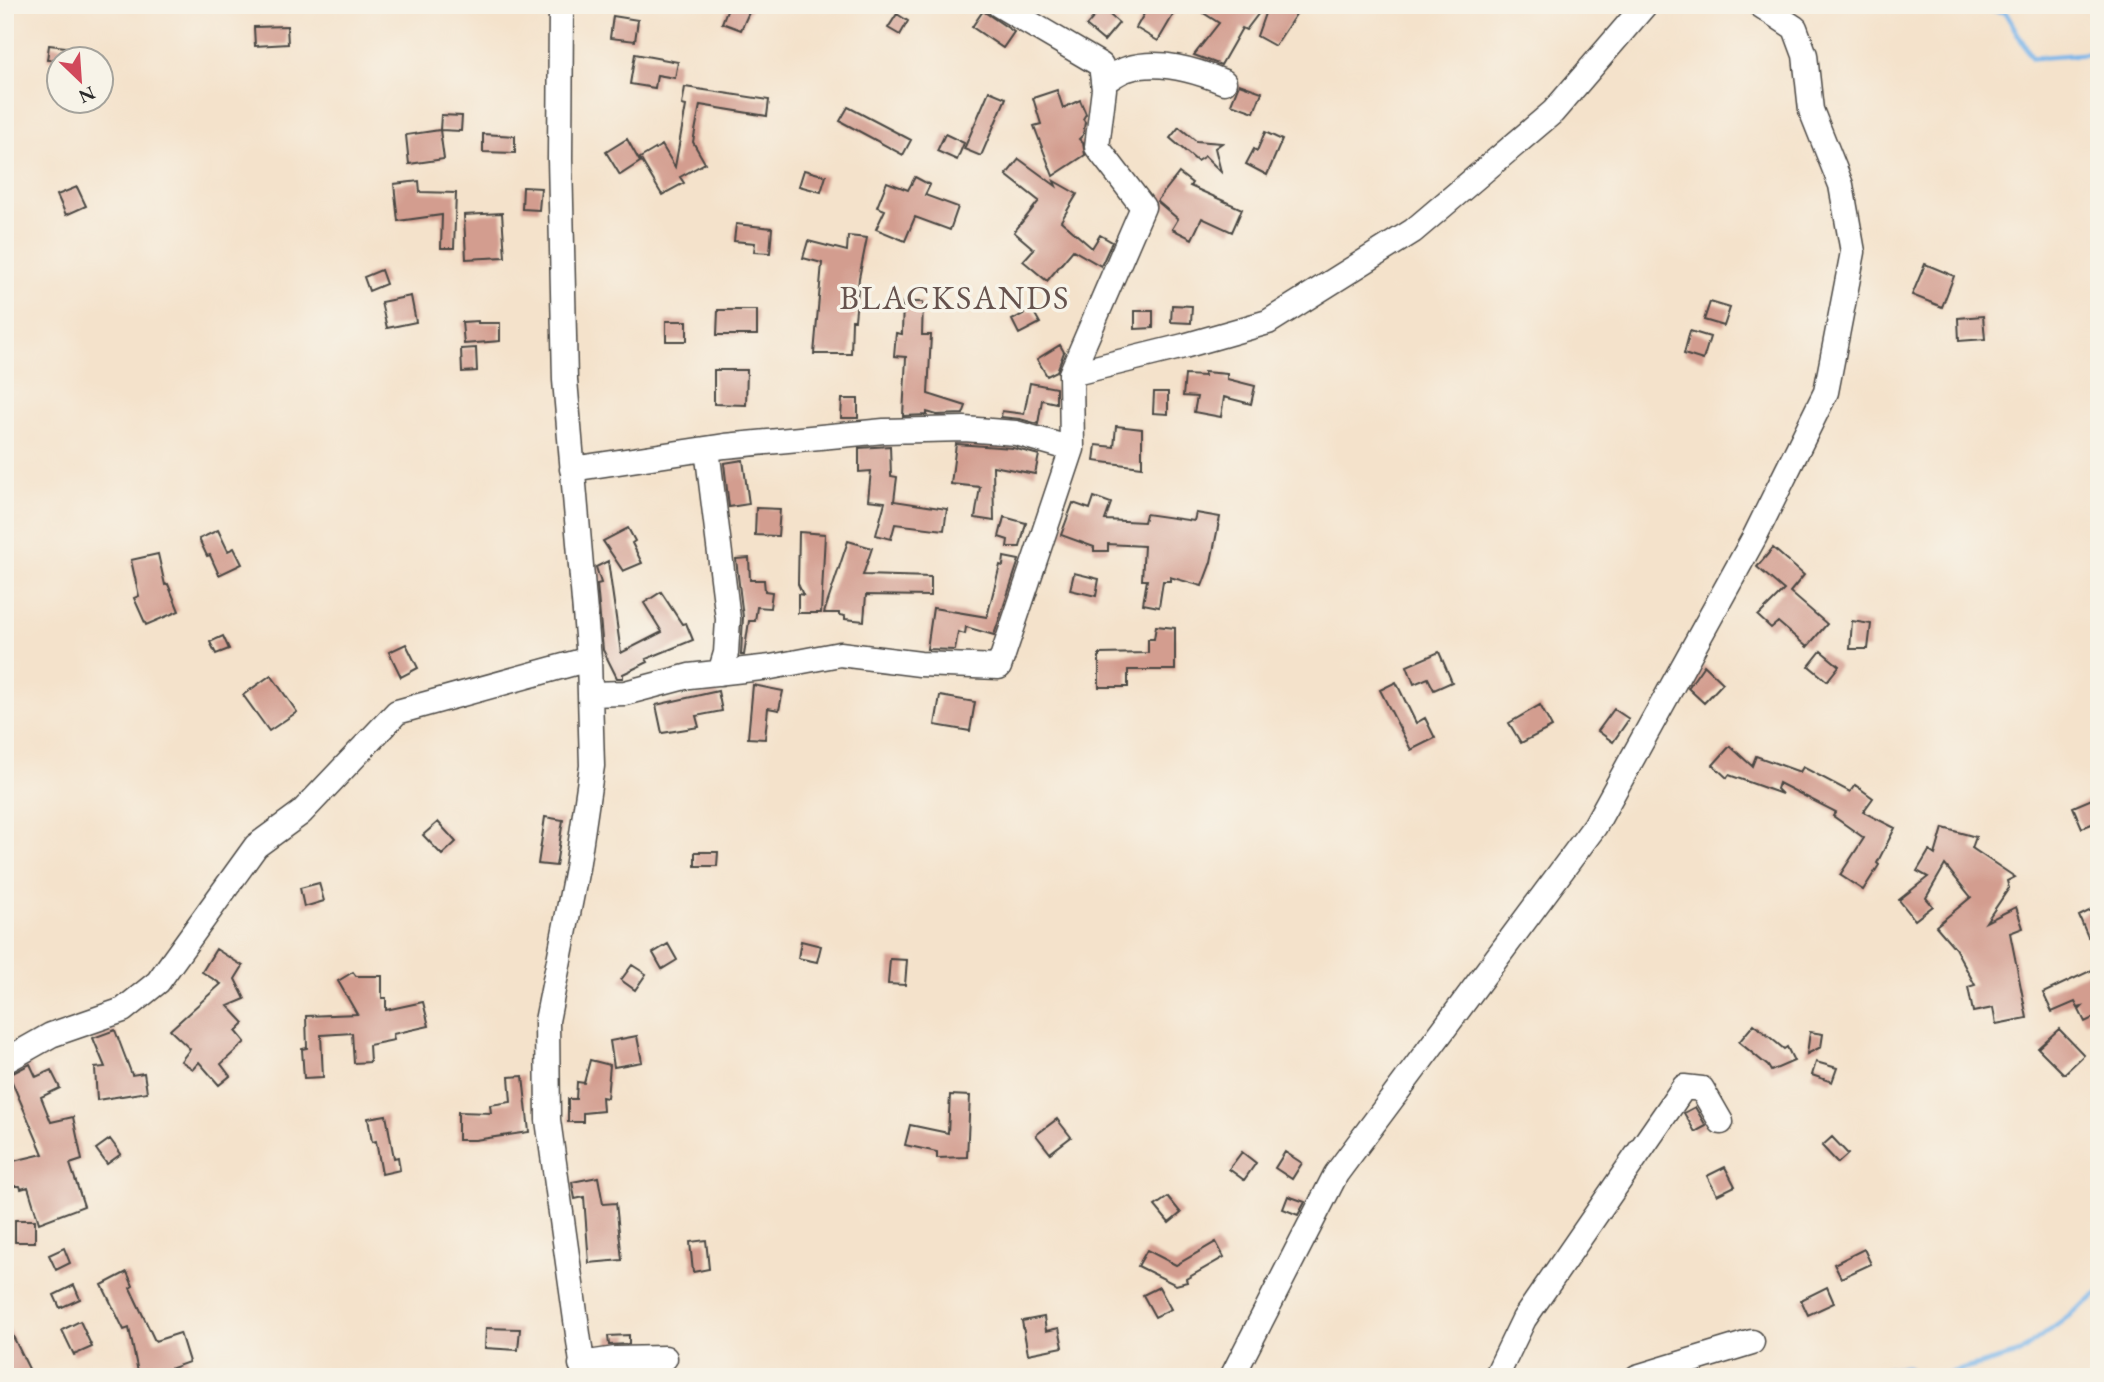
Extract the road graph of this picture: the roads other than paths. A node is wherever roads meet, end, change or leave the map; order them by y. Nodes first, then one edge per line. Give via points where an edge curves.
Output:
1 (561, 5) edge
2 (999, 5) edge
3 (1645, 5) edge
4 (1760, 5) edge
5 (1103, 82) junction
6 (1224, 82) dead end
7 (1071, 374) junction
8 (707, 449) junction
9 (1072, 449) junction
10 (572, 469) junction
11 (589, 659) junction
12 (720, 673) junction
13 (590, 694) junction
14 (5, 1061) edge
15 (1721, 1122) dead end
16 (1752, 1342) dead end
17 (665, 1358) dead end
18 (582, 1371) edge
19 (1231, 1377) edge
20 (1496, 1377) edge
21 (1637, 1377) edge

1 - 10 street via 565,380
2 - 5 street via 1101,65
3 - 7 street via 1553,112 1413,231 1268,322
4 - 19 street via 1795,29 1805,54 1811,110 1841,185 1853,252 1826,392 1754,538 1595,826 1336,1174
5 - 6 street via 1127,69 1157,64
5 - 7 street via 1097,147 1143,207
7 - 9 street
8 - 9 street via 815,436 964,429 1016,433
8 - 10 street
8 - 12 street via 728,620
9 - 12 street via 999,667 840,654
10 - 11 street
11 - 13 street
11 - 14 street via 397,712 301,813 256,846 158,982 123,1010 51,1035
12 - 13 street via 625,693
13 - 18 street via 592,766 547,1021 548,1120
15 - 20 street via 1702,1088 1684,1087 1524,1319
16 - 21 street
17 - 18 street via 616,1359

